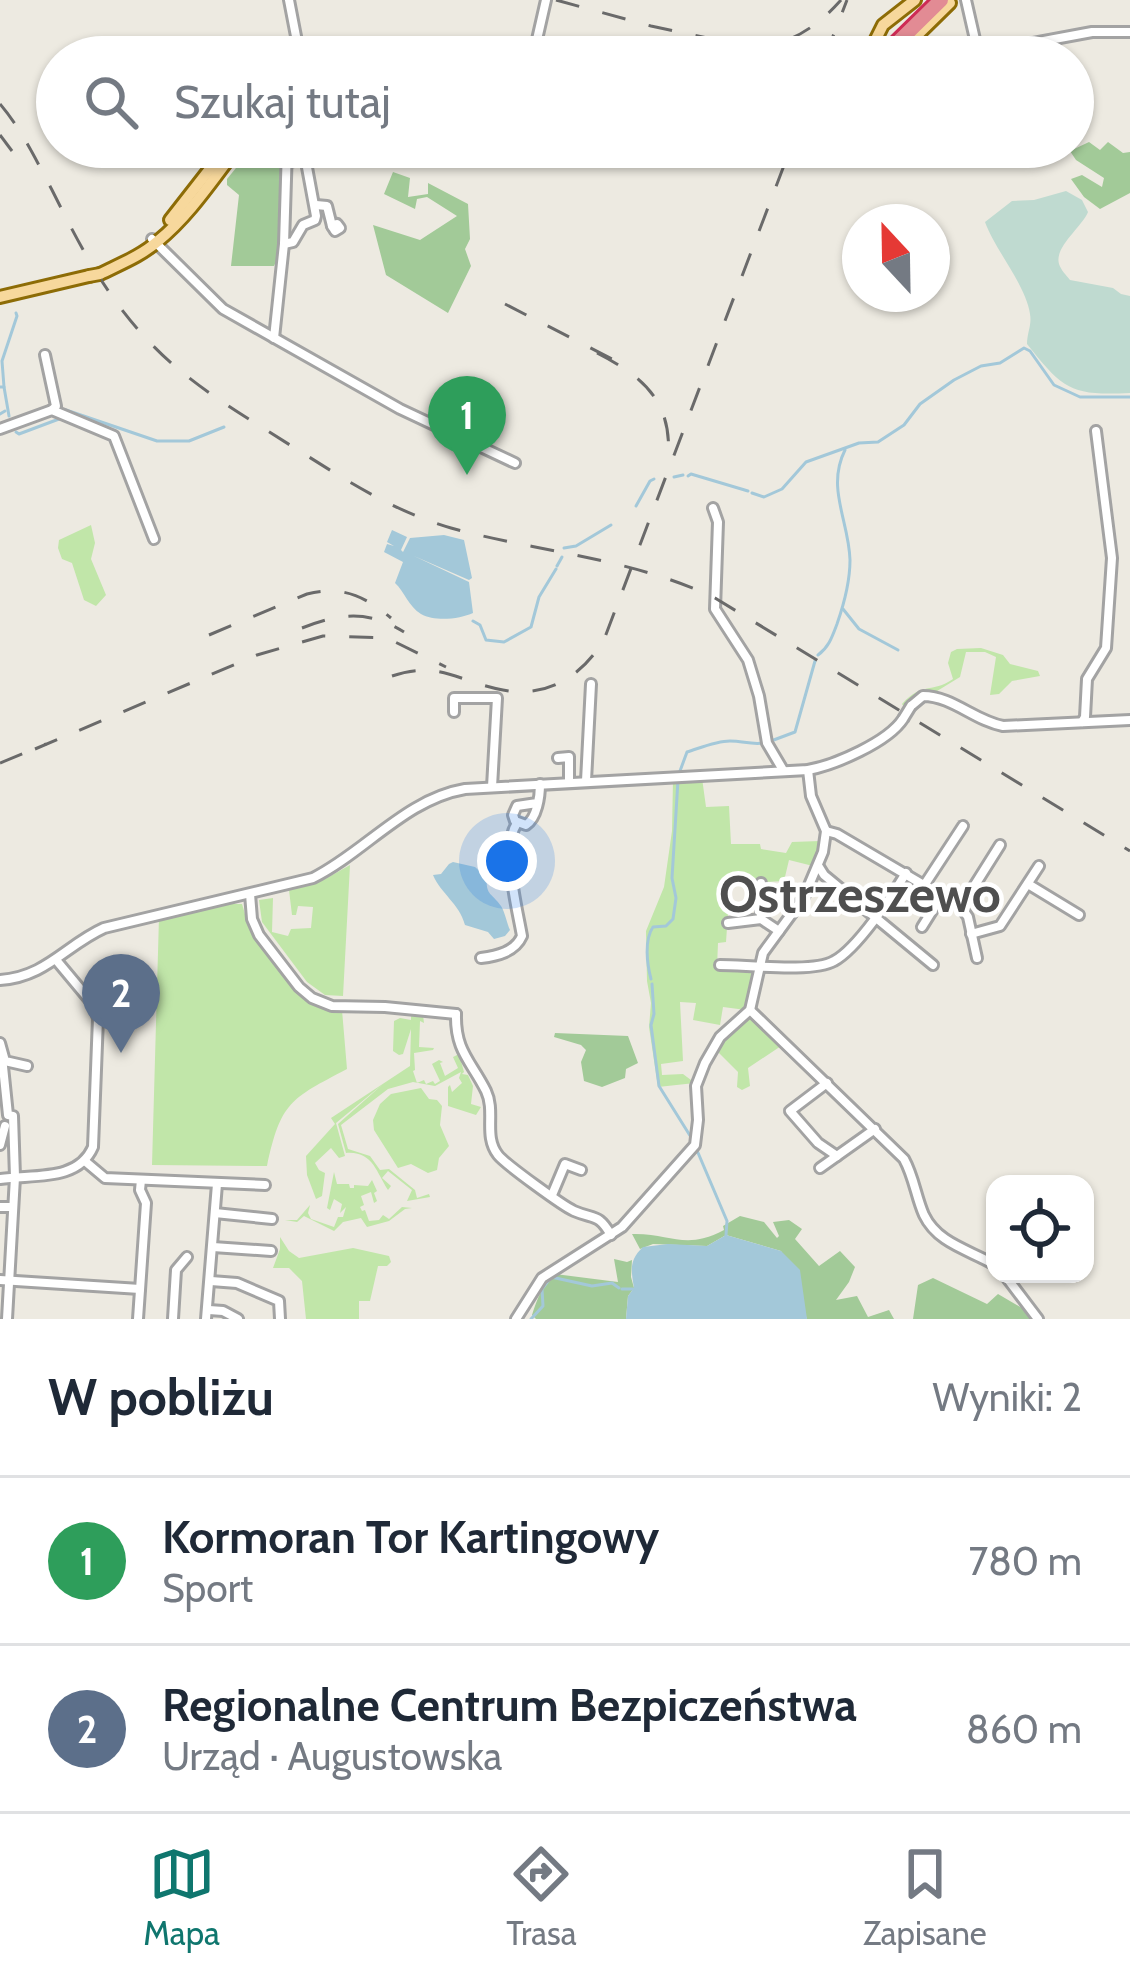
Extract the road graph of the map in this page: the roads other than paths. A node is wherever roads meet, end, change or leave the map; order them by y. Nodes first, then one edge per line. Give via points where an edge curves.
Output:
1 (289, 0) edge
2 (547, 0) edge
3 (915, 0) edge
4 (949, 1) edge
5 (1130, 32) edge
6 (296, 36) edge
7 (538, 36) edge
8 (880, 36) edge
9 (902, 36) edge
10 (915, 36) edge
11 (975, 36) edge
12 (1072, 36) edge
13 (211, 168) edge
14 (222, 168) edge
15 (287, 168) edge
16 (307, 168) edge
17 (316, 205) junction
18 (332, 226) dead end
19 (156, 239) junction
20 (284, 244) junction
21 (0, 293) edge
22 (274, 338) junction
23 (45, 355) dead end
24 (52, 410) junction
25 (0, 429) edge
26 (1096, 431) dead end
27 (515, 463) dead end
28 (713, 508) dead end
29 (154, 539) dead end
30 (591, 684) dead end
31 (454, 712) dead end
32 (1130, 720) edge
33 (1082, 722) junction
34 (558, 758) dead end
35 (808, 770) junction
36 (783, 771) junction
37 (586, 781) junction
38 (569, 782) junction
39 (540, 784) junction
40 (492, 787) junction
41 (534, 807) junction
42 (518, 823) junction
43 (962, 826) dead end
44 (826, 831) junction
45 (1000, 845) dead end
46 (818, 865) junction
47 (1039, 866) dead end
48 (906, 873) junction
49 (761, 883) dead end
50 (926, 884) junction
51 (1028, 884) junction
52 (250, 894) junction
53 (942, 895) junction
54 (962, 907) junction
55 (1079, 916) dead end
56 (875, 917) junction
57 (761, 919) junction
58 (728, 923) dead end
59 (922, 927) dead end
60 (779, 931) junction
61 (971, 934) junction
62 (481, 958) dead end
63 (977, 958) dead end
64 (57, 961) junction
65 (720, 965) dead end
66 (758, 965) junction
67 (932, 965) dead end
68 (0, 980) edge
69 (750, 1010) junction
70 (0, 1043) edge
71 (2, 1057) edge
72 (27, 1066) dead end
73 (827, 1083) junction
74 (5, 1126) dead end
75 (875, 1130) junction
76 (0, 1147) edge
77 (14, 1150) junction
78 (837, 1156) junction
79 (86, 1162) junction
80 (820, 1168) dead end
81 (581, 1170) dead end
82 (15, 1177) junction
83 (0, 1179) edge
84 (141, 1180) junction
85 (217, 1184) junction
86 (265, 1185) dead end
87 (552, 1195) junction
88 (0, 1207) edge
89 (13, 1207) junction
90 (215, 1214) junction
91 (272, 1219) dead end
92 (611, 1235) junction
93 (5, 1239) edge
94 (213, 1246) junction
95 (271, 1251) dead end
96 (187, 1257) dead end
97 (986, 1261) edge
98 (4, 1280) edge
99 (211, 1280) junction
100 (1011, 1283) edge
101 (140, 1289) junction
102 (207, 1314) edge
103 (7, 1319) edge
104 (138, 1319) edge
105 (173, 1319) edge
106 (238, 1319) edge
107 (280, 1319) edge
108 (516, 1319) edge
109 (1038, 1319) edge

1 - 6 street
2 - 7 street
3 - 8 main road
4 - 9 highway
4 - 10 main road
4 - 11 street via 972,21
5 - 12 street
13 - 19 main road
14 - 19 main road
15 - 20 street
16 - 17 street
17 - 18 street via 327,206
17 - 20 street via 315,220
19 - 21 main road via 93,272
19 - 22 street via 223,309
20 - 22 street
22 - 27 street
23 - 24 street
24 - 25 street
24 - 29 street via 114,436
26 - 33 street via 1112,558 1106,648 1087,679
28 - 36 street via 715,609 748,660
30 - 37 street
31 - 40 street via 454,698 497,698
32 - 33 street
33 - 35 street, bridge via 995,726 928,695 889,734
34 - 38 street via 568,757
35 - 36 street
35 - 44 street
36 - 37 street
37 - 38 street
38 - 39 street
39 - 40 street
39 - 41 street
40 - 52 street via 437,796 328,871
41 - 42 street via 529,824
41 - 42 street via 514,808
42 - 62 street via 512,885 521,936 503,954
43 - 50 street
44 - 46 street
44 - 48 street
45 - 54 street
46 - 56 street
46 - 60 street
47 - 51 street
48 - 50 street
48 - 56 street
49 - 57 street
50 - 53 street
51 - 55 street
51 - 61 street via 1000,926
52 - 64 street via 104,928
52 - 87 street via 259,935 312,998 456,1014 460,1050 488,1096 495,1151
53 - 54 street
53 - 59 street
54 - 61 street
56 - 66 street via 830,963
56 - 67 street
57 - 58 street
57 - 60 street
60 - 66 street
61 - 63 street
64 - 68 street
64 - 79 street via 98,1018
65 - 66 street
66 - 69 street
69 - 73 street
69 - 92 street via 720,1037 695,1086 695,1145
70 - 71 street
71 - 72 street
71 - 77 street
73 - 75 street
73 - 78 street via 790,1111
74 - 76 street
75 - 78 street
75 - 97 street via 904,1159 941,1236
76 - 77 street
77 - 82 street
78 - 80 street
79 - 82 street
79 - 84 street via 105,1178
81 - 87 street via 565,1164
82 - 83 street
82 - 89 street
84 - 85 street
84 - 101 street
85 - 86 street
85 - 90 street
87 - 92 street via 600,1219
88 - 89 street
89 - 93 street
90 - 91 street
90 - 94 street
92 - 108 street via 547,1274
93 - 98 street
94 - 95 street
94 - 99 street
96 - 105 street via 176,1270
98 - 101 street
98 - 103 street
99 - 102 street
99 - 107 street via 279,1300
100 - 109 street
101 - 104 street
102 - 106 street

